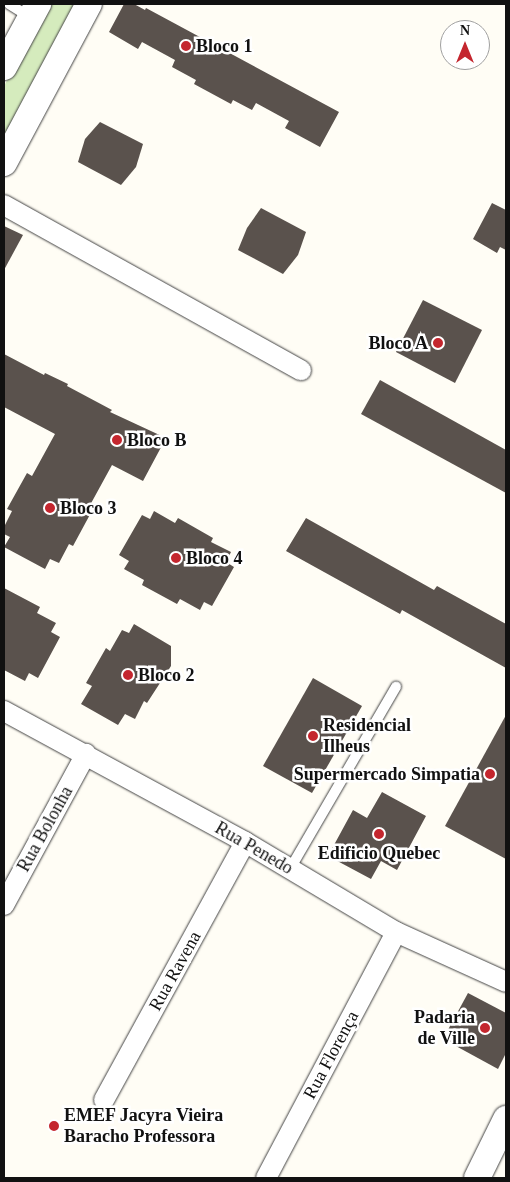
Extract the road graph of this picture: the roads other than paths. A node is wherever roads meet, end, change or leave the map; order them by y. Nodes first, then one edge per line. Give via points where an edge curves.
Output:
1 (89, 4) edge
2 (26, 8) edge
3 (4, 67) edge
4 (4, 163) edge
5 (4, 204) edge
6 (300, 370) dead end
7 (396, 687) dead end
8 (4, 711) edge
9 (86, 754) junction
10 (245, 842) junction
11 (290, 869) junction
12 (4, 904) edge
13 (396, 932) junction
14 (506, 982) edge
15 (104, 1100) dead end
16 (506, 1119) edge
17 (266, 1178) edge
18 (477, 1178) edge

1 - 4 street
2 - 3 street
5 - 6 street
7 - 11 lane
8 - 9 street, Rua Penedo
9 - 10 street, Rua Penedo
9 - 12 street, Rua Bolonha
10 - 11 street, Rua Penedo
10 - 15 street, Rua Ravena
11 - 13 street, Rua Penedo
13 - 14 street, Rua Penedo
13 - 17 street, Rua Florença
16 - 18 street

